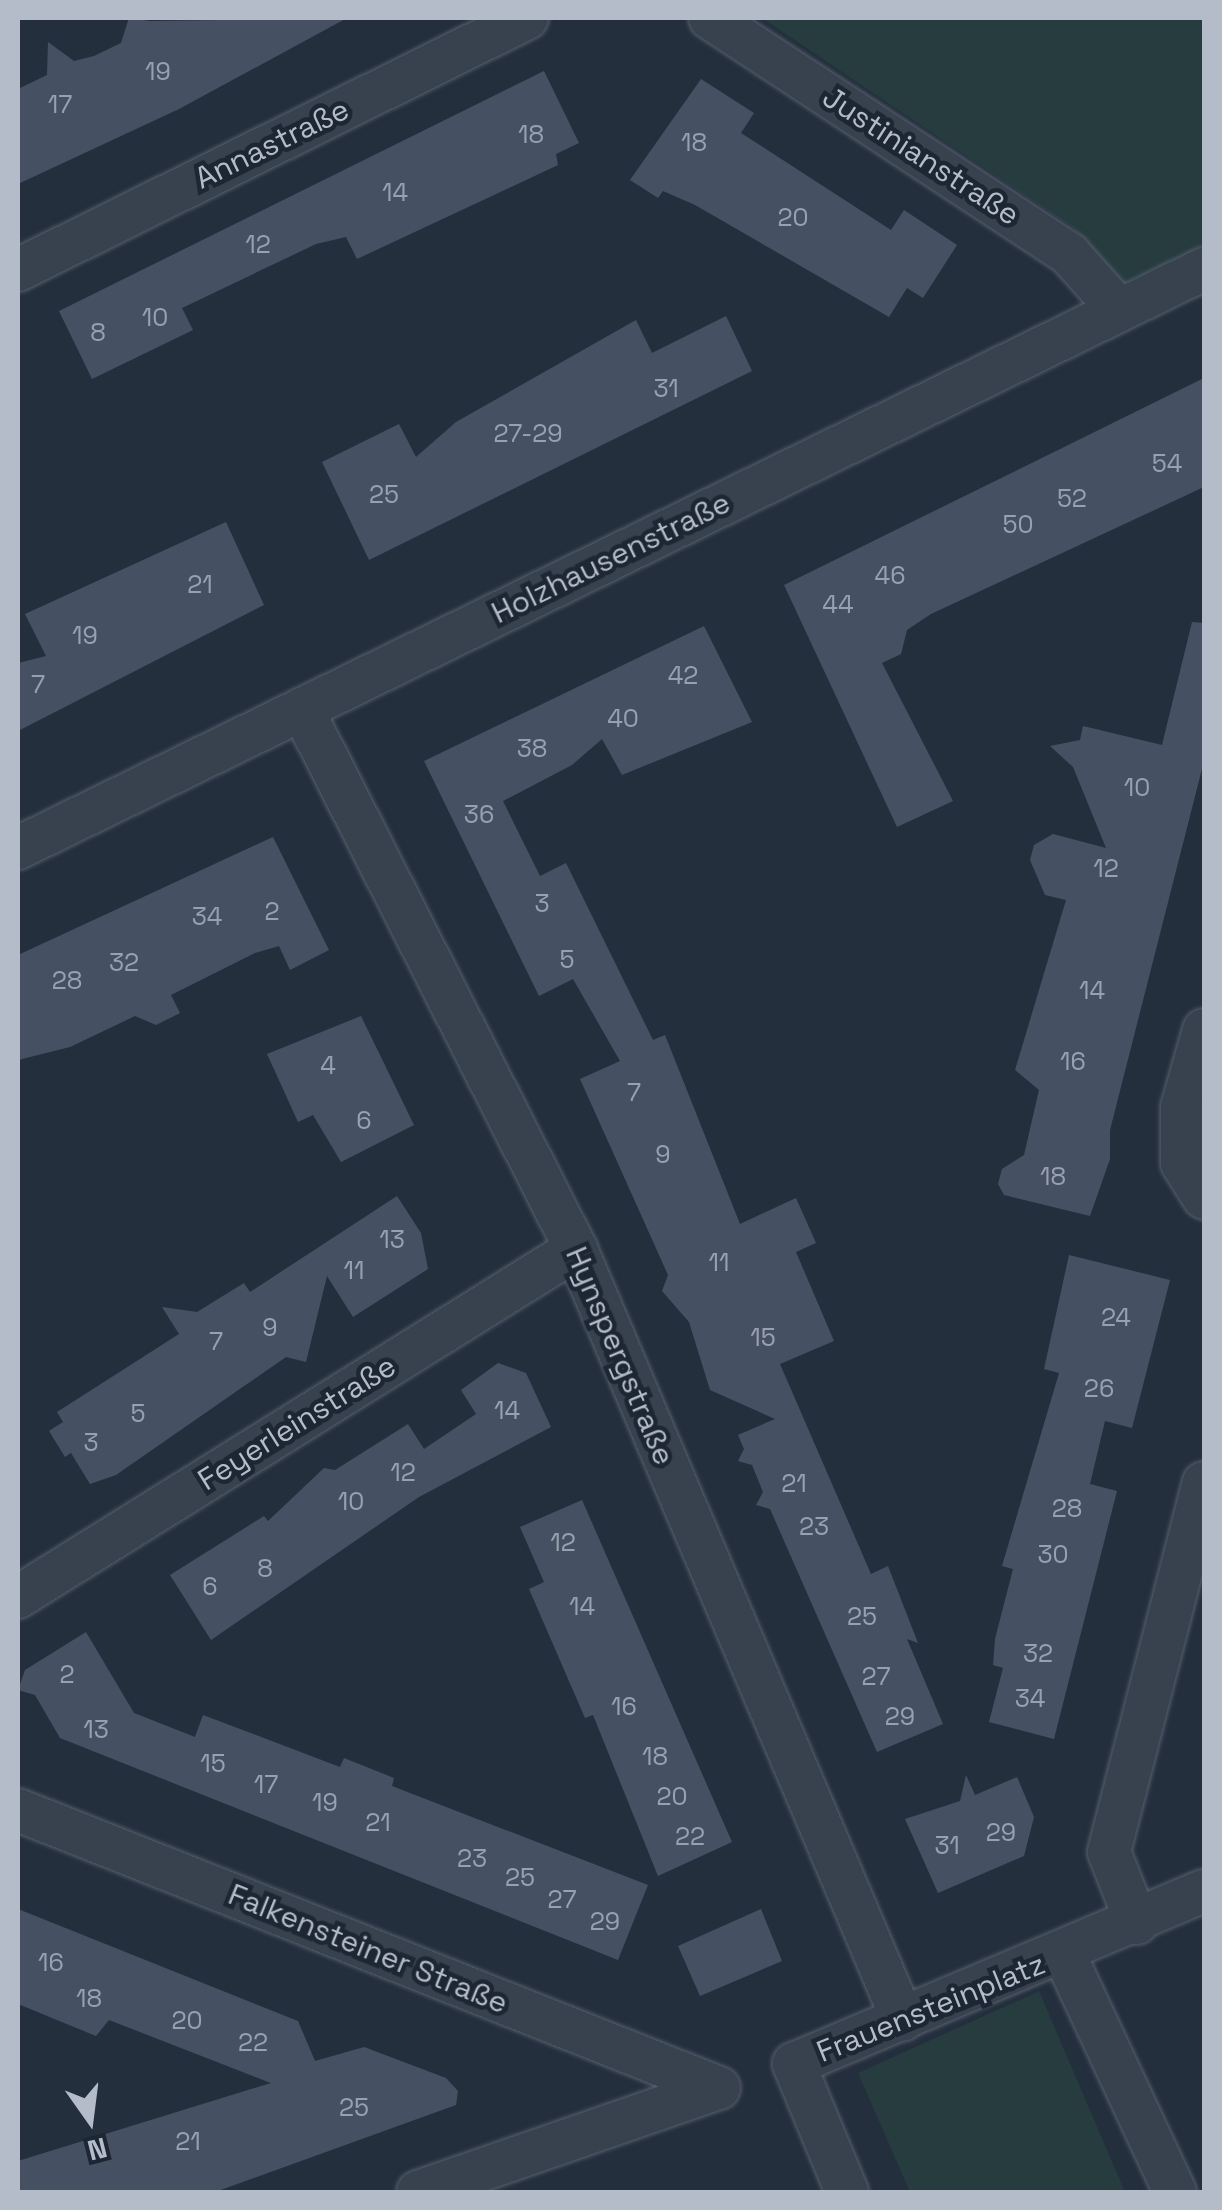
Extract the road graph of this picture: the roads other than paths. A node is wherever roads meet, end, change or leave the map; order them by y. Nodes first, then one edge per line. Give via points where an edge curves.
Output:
1 (527, 18) edge
2 (710, 18) edge
3 (1204, 269) edge
4 (18, 270) edge
5 (1119, 310) junction
6 (302, 709) junction
7 (18, 848) edge
8 (1204, 1030) edge
9 (1204, 1198) edge
10 (576, 1249) junction
11 (1204, 1483) edge
12 (18, 1598) edge
13 (18, 1810) edge
14 (1204, 1891) edge
15 (1137, 1923) junction
16 (1064, 1954) junction
17 (904, 2020) junction
18 (418, 2192) edge
19 (847, 2192) edge
20 (1175, 2192) edge

1 - 4 street, Annastraße
2 - 5 street, Justinianstraße via 1069,254
3 - 5 street, Holzhausenstraße
5 - 6 street, Holzhausenstraße
6 - 7 street, Holzhausenstraße
6 - 10 street, Hynspergstraße
8 - 9 street via 1182,1108 1182,1163
10 - 12 street, Feyerleinstraße
10 - 17 street, Hynspergstraße
11 - 15 street via 1109,1852
13 - 18 street, Falkensteiner Straße via 718,2088
14 - 15 street
15 - 16 street
16 - 17 street, Frauensteinplatz
16 - 20 street, Frauensteinplatz
17 - 19 street, Frauensteinplatz via 794,2064

